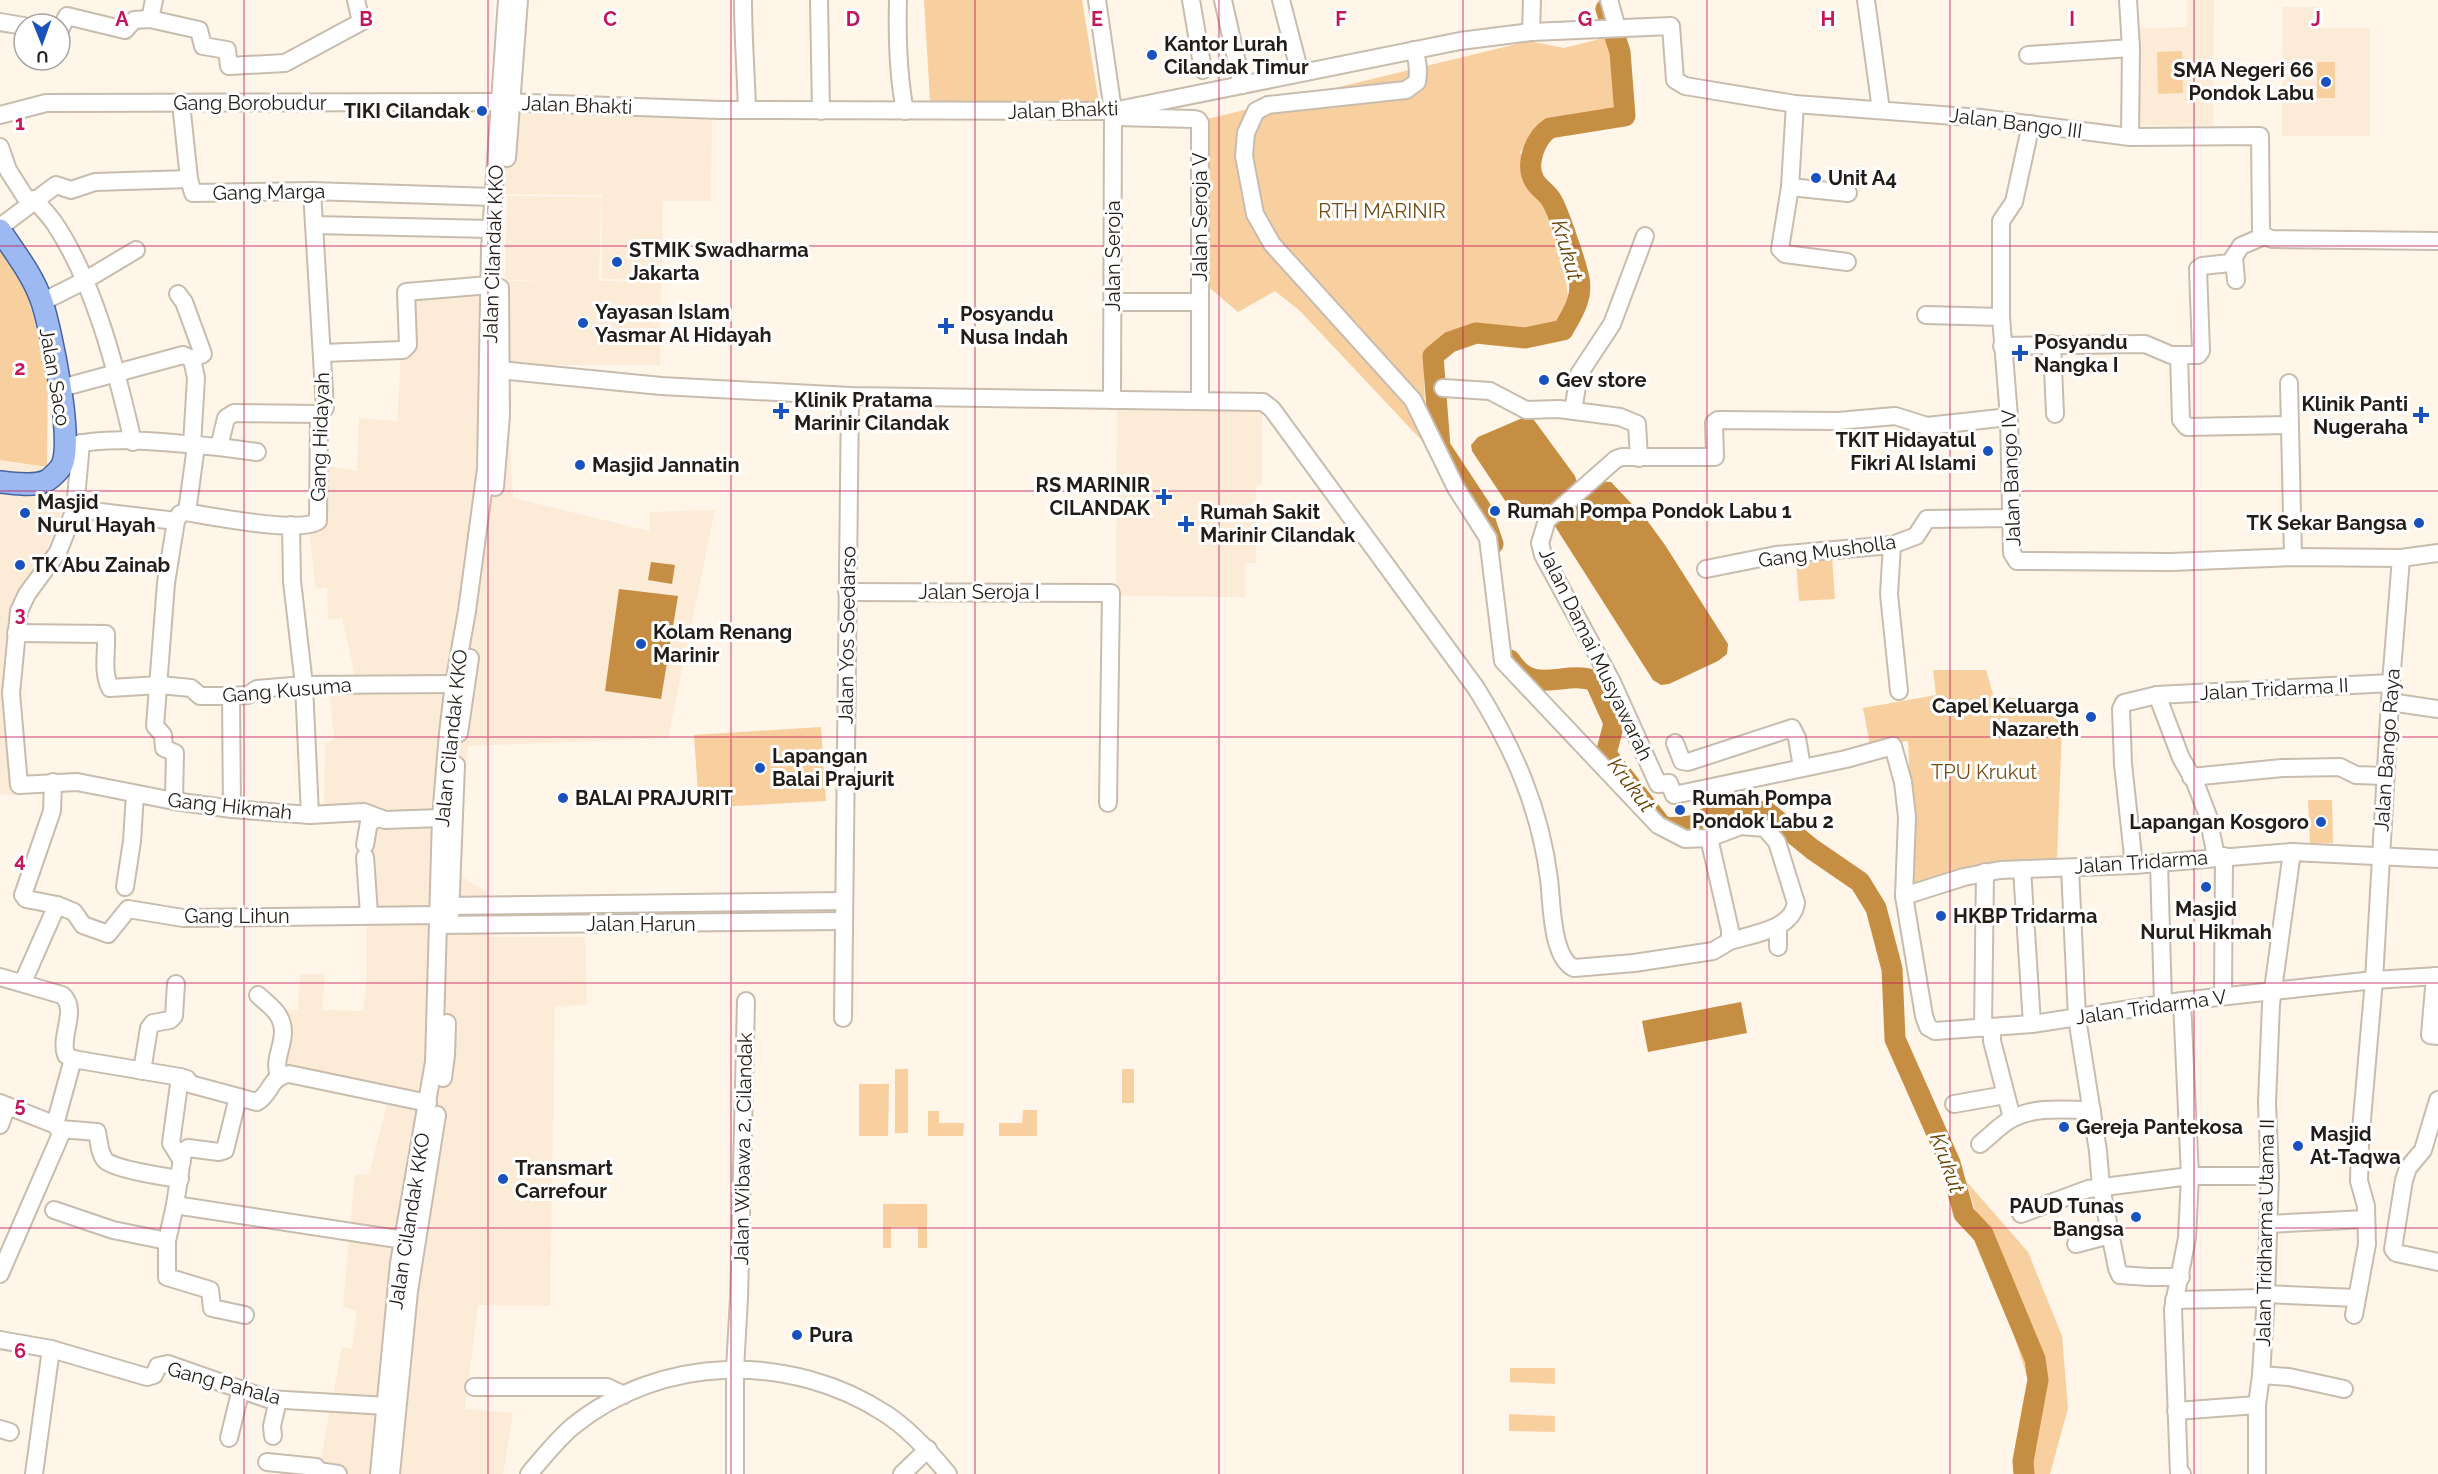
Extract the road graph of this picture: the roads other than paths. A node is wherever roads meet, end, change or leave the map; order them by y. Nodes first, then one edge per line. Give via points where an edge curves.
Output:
1 (154, 0) edge
2 (356, 0) edge
3 (507, 0) edge
4 (519, 0) edge
5 (742, 0) edge
6 (819, 0) edge
7 (898, 0) edge
8 (1097, 0) edge
9 (1191, 0) edge
10 (1223, 0) edge
11 (1281, 0) edge
12 (1532, 0) edge
13 (1609, 0) edge
14 (1866, 0) edge
15 (2128, 0) edge
16 (72, 17) edge
17 (150, 19) junction
18 (1617, 28) junction
19 (1531, 32) junction
20 (2131, 48) junction
21 (1414, 50) junction
22 (2028, 55) dead end
23 (1203, 70) dead end
24 (1300, 73) junction
25 (1676, 80) joint
26 (1242, 85) junction
27 (507, 102) junction
28 (181, 104) junction
29 (1795, 104) junction
30 (747, 110) junction
31 (1881, 110) junction
32 (821, 111) junction
33 (905, 111) junction
34 (1113, 114) junction
35 (0, 115) edge
36 (2031, 124) junction
37 (2130, 137) junction
38 (0, 147) edge
39 (189, 179) junction
40 (1790, 187) junction
41 (312, 190) junction
42 (1848, 193) dead end
43 (493, 197) junction
44 (31, 201) junction
45 (314, 225) junction
46 (0, 229) edge
47 (491, 229) junction
48 (2264, 236) junction
49 (1645, 237) dead end
50 (2438, 241) edge
51 (136, 250) dead end
52 (2234, 257) junction
53 (1847, 262) dead end
54 (2236, 280) dead end
55 (84, 281) junction
56 (489, 285) junction
57 (178, 294) dead end
58 (42, 302) junction
59 (1113, 302) junction
60 (1200, 302) junction
61 (1926, 315) dead end
62 (2001, 317) junction
63 (2052, 344) junction
64 (2002, 346) junction
65 (322, 352) junction
66 (2179, 356) junction
67 (192, 359) junction
68 (495, 370) junction
69 (117, 373) junction
70 (2289, 383) dead end
71 (61, 388) junction
72 (1443, 388) dead end
73 (850, 396) junction
74 (1112, 400) junction
75 (1200, 400) junction
76 (1573, 411) junction
77 (319, 414) junction
78 (2055, 414) dead end
79 (2009, 417) junction
80 (2289, 425) junction
81 (133, 442) junction
82 (74, 445) junction
83 (194, 446) junction
84 (219, 447) junction
85 (257, 452) dead end
86 (1639, 458) junction
87 (0, 482) edge
88 (75, 509) junction
89 (181, 516) junction
90 (2012, 518) junction
91 (291, 525) junction
92 (1892, 545) junction
93 (2438, 553) edge
94 (2293, 557) junction
95 (2401, 558) junction
96 (1706, 569) dead end
97 (847, 592) junction
98 (16, 633) junction
99 (2391, 683) junction
100 (454, 684) junction
101 (160, 685) junction
102 (304, 685) junction
103 (1899, 691) dead end
104 (2157, 695) junction
105 (231, 696) junction
106 (2390, 702) junction
107 (2438, 709) edge
108 (1675, 743) dead end
109 (1802, 767) junction
110 (2386, 776) junction
111 (2192, 777) junction
112 (53, 782) junction
113 (135, 794) junction
114 (174, 801) junction
115 (1108, 803) dead end
116 (232, 809) junction
117 (310, 815) junction
118 (380, 818) junction
119 (441, 818) junction
120 (1709, 838) junction
121 (2292, 852) junction
122 (2381, 855) junction
123 (2220, 857) junction
124 (2438, 859) edge
125 (2159, 862) junction
126 (2134, 865) junction
127 (2070, 868) junction
128 (2022, 869) junction
129 (1985, 872) junction
130 (125, 887) dead end
131 (1904, 896) junction
132 (844, 901) junction
133 (57, 905) junction
134 (369, 914) junction
135 (443, 915) junction
136 (844, 921) junction
137 (1778, 926) junction
138 (1730, 941) junction
139 (1778, 947) dead end
140 (2436, 976) edge
141 (0, 977) edge
142 (2374, 980) junction
143 (23, 982) junction
144 (176, 984) dead end
145 (2273, 991) junction
146 (258, 995) dead end
147 (2223, 996) junction
148 (746, 1001) dead end
149 (2182, 1001) junction
150 (2163, 1003) junction
151 (843, 1018) dead end
152 (2077, 1018) junction
153 (2032, 1024) junction
154 (1987, 1028) junction
155 (2438, 1036) edge
156 (73, 1059) junction
157 (142, 1071) junction
158 (279, 1076) junction
159 (180, 1077) junction
160 (2005, 1095) junction
161 (238, 1098) junction
162 (2438, 1101) edge
163 (428, 1103) junction
164 (1954, 1104) dead end
165 (3, 1105) edge
166 (2092, 1110) junction
167 (2012, 1118) junction
168 (0, 1125) edge
169 (58, 1127) junction
170 (1980, 1144) dead end
171 (182, 1161) junction
172 (2190, 1176) junction
173 (2270, 1176) junction
174 (180, 1179) junction
175 (2101, 1187) junction
176 (175, 1205) junction
177 (54, 1210) dead end
178 (2021, 1214) dead end
179 (2366, 1219) junction
180 (2268, 1224) junction
181 (2110, 1235) junction
182 (404, 1240) junction
183 (167, 1241) junction
184 (2076, 1244) dead end
185 (2438, 1262) edge
186 (0, 1274) edge
187 (2181, 1276) junction
188 (2266, 1296) junction
189 (2356, 1298) junction
190 (2174, 1300) junction
191 (244, 1315) dead end
192 (2354, 1315) dead end
193 (0, 1340) edge
194 (51, 1349) junction
195 (735, 1369) junction
196 (2261, 1375) junction
197 (474, 1387) dead end
198 (241, 1389) junction
199 (2344, 1389) dead end
200 (624, 1395) junction
201 (278, 1400) junction
202 (2257, 1405) junction
203 (387, 1406) junction
204 (2176, 1411) junction
205 (273, 1436) dead end
206 (229, 1438) dead end
207 (928, 1449) junction
208 (267, 1462) dead end
209 (34, 1474) edge
210 (338, 1474) edge
211 (379, 1474) edge
212 (391, 1474) edge
213 (529, 1474) edge
214 (735, 1474) edge
215 (902, 1474) edge
216 (948, 1474) edge
217 (2180, 1474) edge
218 (2257, 1474) edge

1 - 17 street
2 - 17 street via 361,22 285,63 229,66 227,51 203,46 199,30
3 - 27 street, Jalan Cilandak KKO
4 - 27 street, Jalan Cilandak KKO
5 - 30 street
6 - 32 street
7 - 33 street via 900,81
8 - 34 street, Jalan Seroja
9 - 23 street
10 - 26 street
11 - 24 street
12 - 19 street
13 - 18 street
14 - 31 street
15 - 20 street
16 - 17 street via 125,30 134,20
18 - 19 street, Jalan Bhakti
18 - 25 street, Jalan Bhakti via 1671,26
19 - 21 street, Jalan Bhakti
20 - 22 street
20 - 37 street
21 - 24 street, Jalan Bhakti
21 - 120 street via 1417,82 1406,90 1268,105 1256,111 1246,133 1244,156 1255,214 1272,244 1413,400 1456,488 1488,538 1503,662 1658,825 1685,839
24 - 26 street, Jalan Bhakti
25 - 29 street, Jalan Bango III via 1685,86
26 - 34 street, Jalan Bhakti
27 - 28 street, Gang Borobudur
27 - 30 street, Jalan Bhakti
27 - 43 street, Jalan Cilandak KKO
27 - 68 street, Jalan Cilandak KKO
28 - 35 street, Gang Borobudur via 46,103
28 - 39 street
29 - 31 street, Jalan Bango III
29 - 40 street
30 - 32 street, Jalan Bhakti
31 - 36 street, Jalan Bango III
32 - 33 street, Jalan Bhakti
33 - 34 street, Jalan Bhakti
34 - 59 street, Jalan Seroja
34 - 60 street, Jalan Seroja V via 1194,119 1200,123
36 - 37 street, Jalan Bango III
36 - 62 street, Jalan Bango IV via 2014,202 2001,221
37 - 48 street, Jalan Bango III via 2260,136
38 - 44 street via 8,170
39 - 41 street, Gang Marga via 193,193
39 - 44 street, Gang Marga via 95,182 71,190 56,185
40 - 42 street
40 - 53 street via 1780,249 1785,254
41 - 43 street, Gang Marga
41 - 45 street, Gang Hidayah
43 - 47 street, Jalan Cilandak KKO
44 - 46 street, Gang Marga
44 - 55 street via 55,224
45 - 47 street
45 - 65 street, Gang Hidayah
46 - 58 main road, Jalan Saco via 30,274
47 - 56 street, Jalan Cilandak KKO
48 - 50 street
48 - 52 street via 2241,246
49 - 76 street via 1612,324 1579,374
51 - 55 street
52 - 54 street
52 - 66 street via 2228,264 2198,269 2201,351 2194,356
55 - 58 street
55 - 69 street
56 - 65 street, Gang Hidayah via 406,292 408,345 403,350
56 - 68 street, Jalan Cilandak KKO
57 - 67 street via 203,354
58 - 71 main road, Jalan Saco
59 - 60 street
59 - 74 street, Jalan Seroja
60 - 75 street, Jalan Seroja V
61 - 62 street
62 - 64 street, Jalan Bango IV
63 - 64 street
63 - 66 street via 2145,344
63 - 78 street
64 - 79 street, Jalan Bango IV
65 - 77 street, Gang Hidayah via 326,408
66 - 80 street via 2181,420 2185,426
67 - 69 street via 183,355
67 - 83 street via 196,378
68 - 73 street via 661,386
68 - 100 street, Jalan Cilandak KKO via 484,491
68 - 135 street, Jalan Cilandak KKO via 501,415 498,470 456,755
69 - 71 street
69 - 81 street
70 - 80 street
71 - 82 main road, Jalan Saco
72 - 76 street via 1490,391 1526,410
73 - 74 street
73 - 97 street, Jalan Yos Soedarso
74 - 75 street
75 - 138 street via 1257,401 1272,409 1476,688 1533,802 1544,844 1561,958 1574,968 1634,963 1713,951
76 - 86 street via 1620,417 1637,424
77 - 84 street via 234,413 226,418
77 - 91 street, Gang Hidayah via 318,521 312,525
79 - 86 street via 1927,426 1895,416 1838,422 1718,420 1714,423 1714,457
79 - 90 street, Jalan Bango IV
80 - 94 street
81 - 82 street
81 - 83 street
82 - 87 main road, Jalan Saco via 62,466 46,481
82 - 88 street
83 - 84 street
83 - 89 street
84 - 85 street
86 - 109 street, Jalan Damai Musyawarah via 1616,459 1550,518 1540,543 1612,682 1658,784 1669,783 1674,795
88 - 89 street
88 - 98 street via 58,552 27,594 19,611
89 - 91 street
89 - 101 street via 166,583
90 - 92 street, Gang Musholla via 1927,519 1916,536
90 - 94 street, Jalan Bango IV via 2012,553 2022,563
91 - 102 street via 292,581
92 - 96 street, Gang Musholla via 1776,555
92 - 103 street via 1889,594
93 - 95 street
94 - 95 street, Jalan Bango IV
95 - 99 street, Jalan Bango Raya
97 - 115 street, Jalan Seroja I via 1111,593
97 - 132 street, Jalan Yos Soedarso
98 - 101 street, Gang Kusuma via 106,634 104,676 110,688
98 - 112 street, Gang Hikmah via 11,711 20,785
99 - 104 street, Jalan Tridarma II
99 - 106 street, Jalan Bango Raya
100 - 102 street, Gang Kusuma
100 - 119 street, Jalan Cilandak KKO
101 - 105 street, Gang Kusuma via 190,688 200,696
101 - 114 street via 155,726 163,735 164,748 175,753
102 - 105 street, Gang Kusuma via 257,689 248,695
102 - 117 street
104 - 111 street
104 - 126 street, Jalan Tridarma II via 2127,702 2121,709
105 - 116 street
106 - 107 street
106 - 110 street, Jalan Bango Raya
108 - 109 street via 1682,761 1688,762 1792,728
109 - 131 street, Jalan Damai Musyawarah via 1893,746 1907,817
110 - 111 street via 2356,775 2340,767
110 - 122 street, Jalan Bango Raya
111 - 123 street
112 - 113 street, Gang Hikmah via 76,782
112 - 133 street via 52,811 22,895
113 - 114 street, Gang Hikmah
113 - 130 street
114 - 116 street, Gang Hikmah
116 - 117 street, Gang Hikmah
117 - 118 street, Gang Hikmah via 364,812
118 - 119 street, Gang Hikmah
118 - 134 street via 369,822 365,851
119 - 135 street, Jalan Cilandak KKO
120 - 137 street via 1741,826 1765,828 1777,842 1796,903 1795,912
120 - 138 street
121 - 122 street, Jalan Tridarma
121 - 123 street, Jalan Tridarma
121 - 145 street, Jalan Tridharma Utama II
122 - 124 street, Jalan Tridarma
122 - 142 street, Jalan Bango Raya
123 - 125 street, Jalan Tridarma
123 - 147 street
125 - 126 street, Jalan Tridarma
125 - 150 street
126 - 127 street, Jalan Tridarma
127 - 128 street, Jalan Tridarma
127 - 152 street
128 - 129 street, Jalan Tridarma
128 - 153 street
129 - 131 street, Jalan Tridarma
129 - 154 street
131 - 154 street, Jalan Tridarma V via 1928,1027 1935,1031
132 - 135 street, Jalan Harun
132 - 136 street, Jalan Yos Soedarso
133 - 134 street, Gang Lihun via 74,912 83,925 108,934 128,909 183,918
133 - 143 street
134 - 135 street, Gang Lihun
135 - 136 street, Jalan Harun
135 - 163 street, Jalan Cilandak KKO
135 - 212 street, Jalan Cilandak KKO via 446,1055 409,1291
136 - 151 street, Jalan Yos Soedarso
137 - 138 street
137 - 139 street
140 - 142 street, Jalan Tridarma V
140 - 155 street via 2430,1035
141 - 143 street
142 - 145 street, Jalan Tridarma V
142 - 179 street, Jalan Bango Raya via 2360,1142 2359,1181
143 - 156 street via 62,994 68,1000 63,1047
144 - 157 street via 174,1016 149,1028
145 - 147 street, Jalan Tridarma V
145 - 173 street, Jalan Tridharma Utama II via 2266,1103
146 - 158 street via 278,1015 284,1034 276,1069
147 - 149 street, Jalan Tridarma V
148 - 195 street, Jalan Wibawa 2, Cilandak
149 - 150 street, Jalan Tridarma V
149 - 172 street
150 - 152 street, Jalan Tridarma V
152 - 153 street, Jalan Tridarma V
152 - 166 street
153 - 154 street, Jalan Tridarma V
154 - 160 street
156 - 157 street
156 - 169 street
157 - 159 street
158 - 161 street via 265,1097 257,1101
158 - 163 street via 289,1074
159 - 161 street via 190,1084
159 - 171 street via 171,1143
160 - 164 street
160 - 167 street
161 - 171 street via 225,1150 188,1148
162 - 185 street via 2423,1150 2408,1168 2404,1180 2393,1249
163 - 182 street, Jalan Cilandak KKO
165 - 168 street
165 - 169 street
166 - 167 street via 2049,1109
166 - 175 street
167 - 170 street
169 - 174 street via 97,1132 103,1158 109,1163
169 - 186 street via 61,1134
171 - 174 street
172 - 173 street
172 - 175 street
172 - 187 street
173 - 180 street, Jalan Tridharma Utama II
174 - 176 street
175 - 178 street
175 - 181 street
176 - 182 street
176 - 183 street
177 - 183 street via 113,1230
179 - 180 street
179 - 189 street, Jalan Bango Raya via 2365,1261
180 - 188 street, Jalan Tridharma Utama II
181 - 184 street
181 - 187 street via 2120,1275
182 - 203 street, Jalan Cilandak KKO
183 - 191 street via 167,1277 210,1290 212,1308
187 - 190 street
188 - 189 street
188 - 190 street
188 - 196 street, Jalan Tridharma Utama II
189 - 192 street, Jalan Bango Raya
190 - 204 street
193 - 194 street, Gang Pahala
194 - 198 street, Gang Pahala via 147,1377 154,1375 158,1366 168,1364
194 - 209 street
195 - 200 street via 669,1378
195 - 207 street via 789,1373 840,1389 887,1415
195 - 214 street, Jalan Wibawa 2, Cilandak
196 - 199 street
196 - 202 street, Jalan Tridharma Utama II
197 - 200 street via 607,1388
198 - 201 street, Gang Pahala
198 - 206 street
200 - 213 street via 573,1427
201 - 203 street, Gang Pahala
201 - 205 street
202 - 204 street
202 - 218 street, Jalan Tridharma Utama II
203 - 211 street, Jalan Cilandak KKO
204 - 217 street
207 - 215 street
207 - 216 street
208 - 210 street via 316,1467 318,1471

